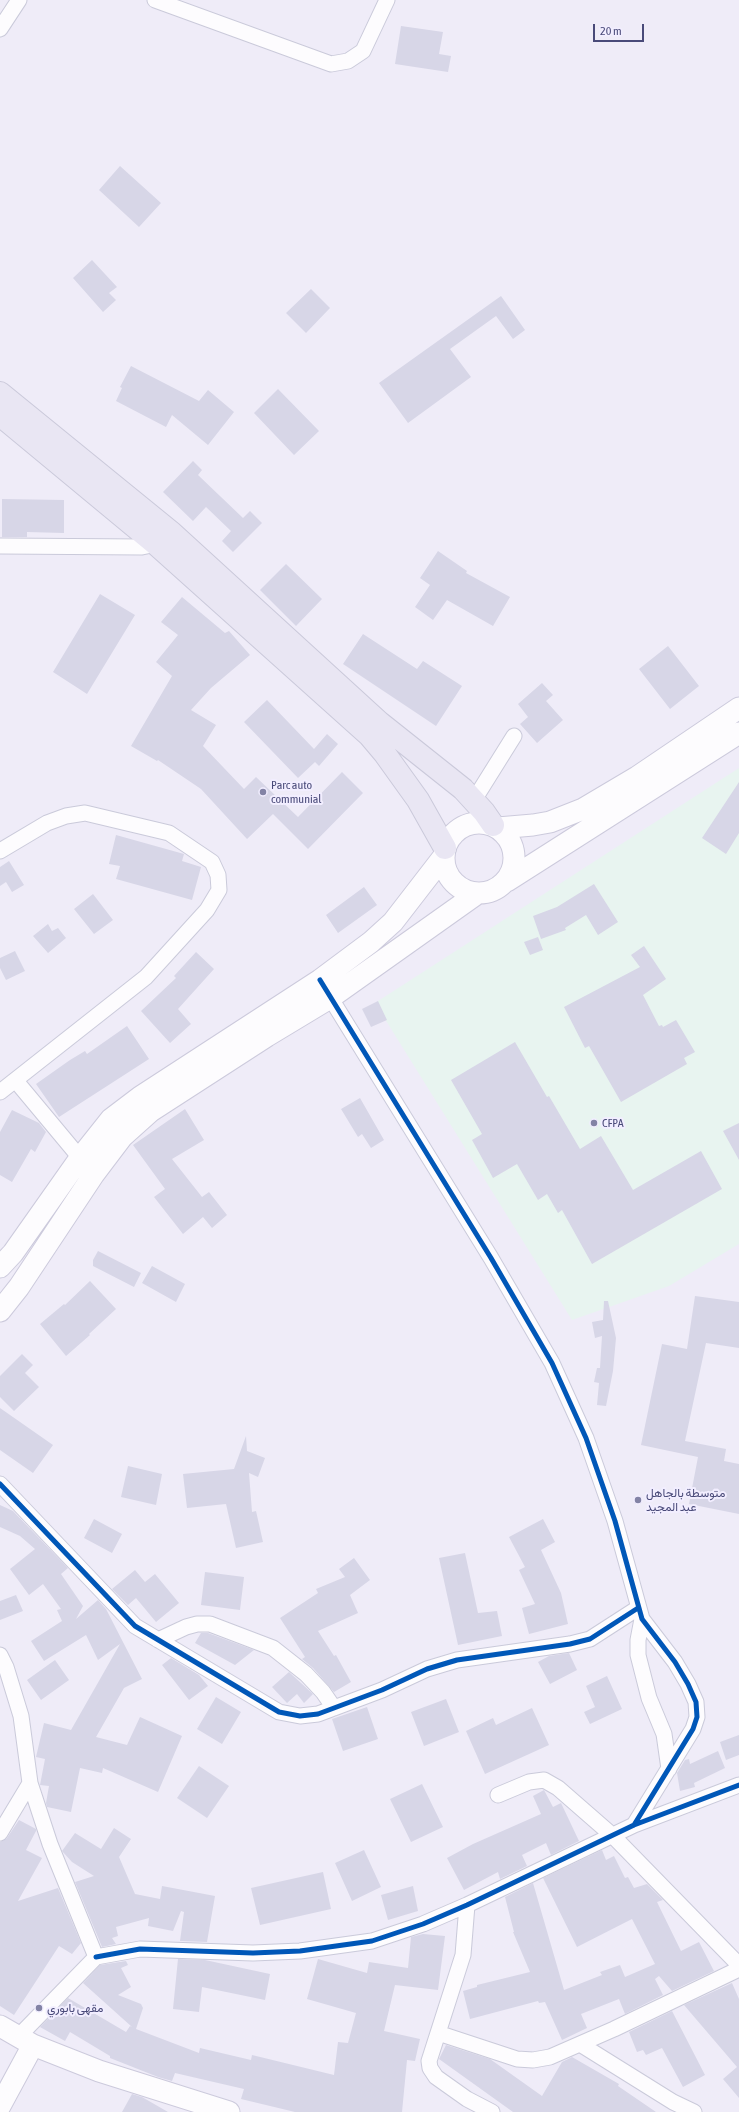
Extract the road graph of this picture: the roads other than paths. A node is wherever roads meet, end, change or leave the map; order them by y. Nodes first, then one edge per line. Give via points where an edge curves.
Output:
1 (19, 0) edge
2 (155, 0) edge
3 (387, 0) edge
4 (0, 28) edge
5 (0, 393) edge
6 (0, 415) edge
7 (164, 539) junction
8 (0, 546) edge
9 (739, 708) edge
10 (739, 733) edge
11 (514, 736) dead end
12 (474, 800) junction
13 (496, 827) junction
14 (0, 851) edge
15 (445, 852) junction
16 (507, 881) junction
17 (478, 893) junction
18 (320, 980) junction
19 (330, 998) junction
20 (16, 1081) junction
21 (0, 1092) edge
22 (80, 1158) junction
23 (94, 1174) junction
24 (0, 1268) edge
25 (0, 1311) edge
26 (0, 1484) edge
27 (640, 1613) junction
28 (158, 1640) junction
29 (0, 1655) edge
30 (334, 1708) junction
31 (669, 1769) junction
32 (30, 1783) junction
33 (739, 1785) edge
34 (498, 1795) dead end
35 (634, 1825) junction
36 (0, 1833) edge
37 (613, 1836) junction
38 (468, 1904) junction
39 (96, 1957) junction
40 (739, 1965) edge
41 (739, 1970) edge
42 (0, 2026) edge
43 (438, 2033) junction
44 (26, 2040) junction
45 (580, 2044) junction
46 (0, 2106) edge
47 (229, 2112) edge
48 (492, 2112) edge
49 (694, 2112) edge

1 - 4 street
2 - 3 street via 330,64 348,61 363,51
5 - 7 main road
6 - 7 main road
7 - 8 street via 142,547
7 - 12 main road
7 - 15 main road via 369,735 414,794
9 - 13 main road via 637,777 583,809 544,823
10 - 16 main road
11 - 12 street
12 - 13 main road
13 - 15 main road via 476,822 464,826 454,833
13 - 16 main road via 510,840 514,857 514,865
14 - 20 street via 47,823 85,813 168,833 212,862 218,875 219,890 207,910 146,977
15 - 17 main road via 446,870 453,882 460,888
15 - 18 main road via 383,933
16 - 17 main road via 496,889
17 - 19 main road
18 - 19 street
18 - 22 main road via 110,1119
19 - 23 main road via 151,1112 122,1137
19 - 27 street via 491,1258 552,1363 586,1438 615,1521
20 - 21 street
20 - 22 street
22 - 23 street
22 - 24 main road
23 - 25 main road via 19,1287
26 - 28 street via 135,1626
27 - 30 street via 590,1639 457,1660 427,1669
27 - 31 street via 638,1655 649,1698 664,1734
27 - 31 street via 675,1662 696,1702 697,1717 693,1729
28 - 30 street via 279,1712 300,1716 318,1714
28 - 30 street via 186,1626 210,1624 282,1655 306,1674
29 - 32 street via 21,1716
31 - 35 street
32 - 36 street
32 - 39 street via 50,1844
33 - 35 street
34 - 37 street via 529,1782 544,1780 558,1788
35 - 37 street
37 - 38 street
37 - 40 street
38 - 39 street via 423,1924 372,1941 300,1951 140,1949
38 - 43 street via 463,1955
39 - 44 street
41 - 45 street
42 - 44 main road
43 - 45 street via 525,2060 550,2057
43 - 48 street via 429,2061 436,2077 467,2099
44 - 46 main road
44 - 47 main road via 99,2071
45 - 49 street via 673,2102

